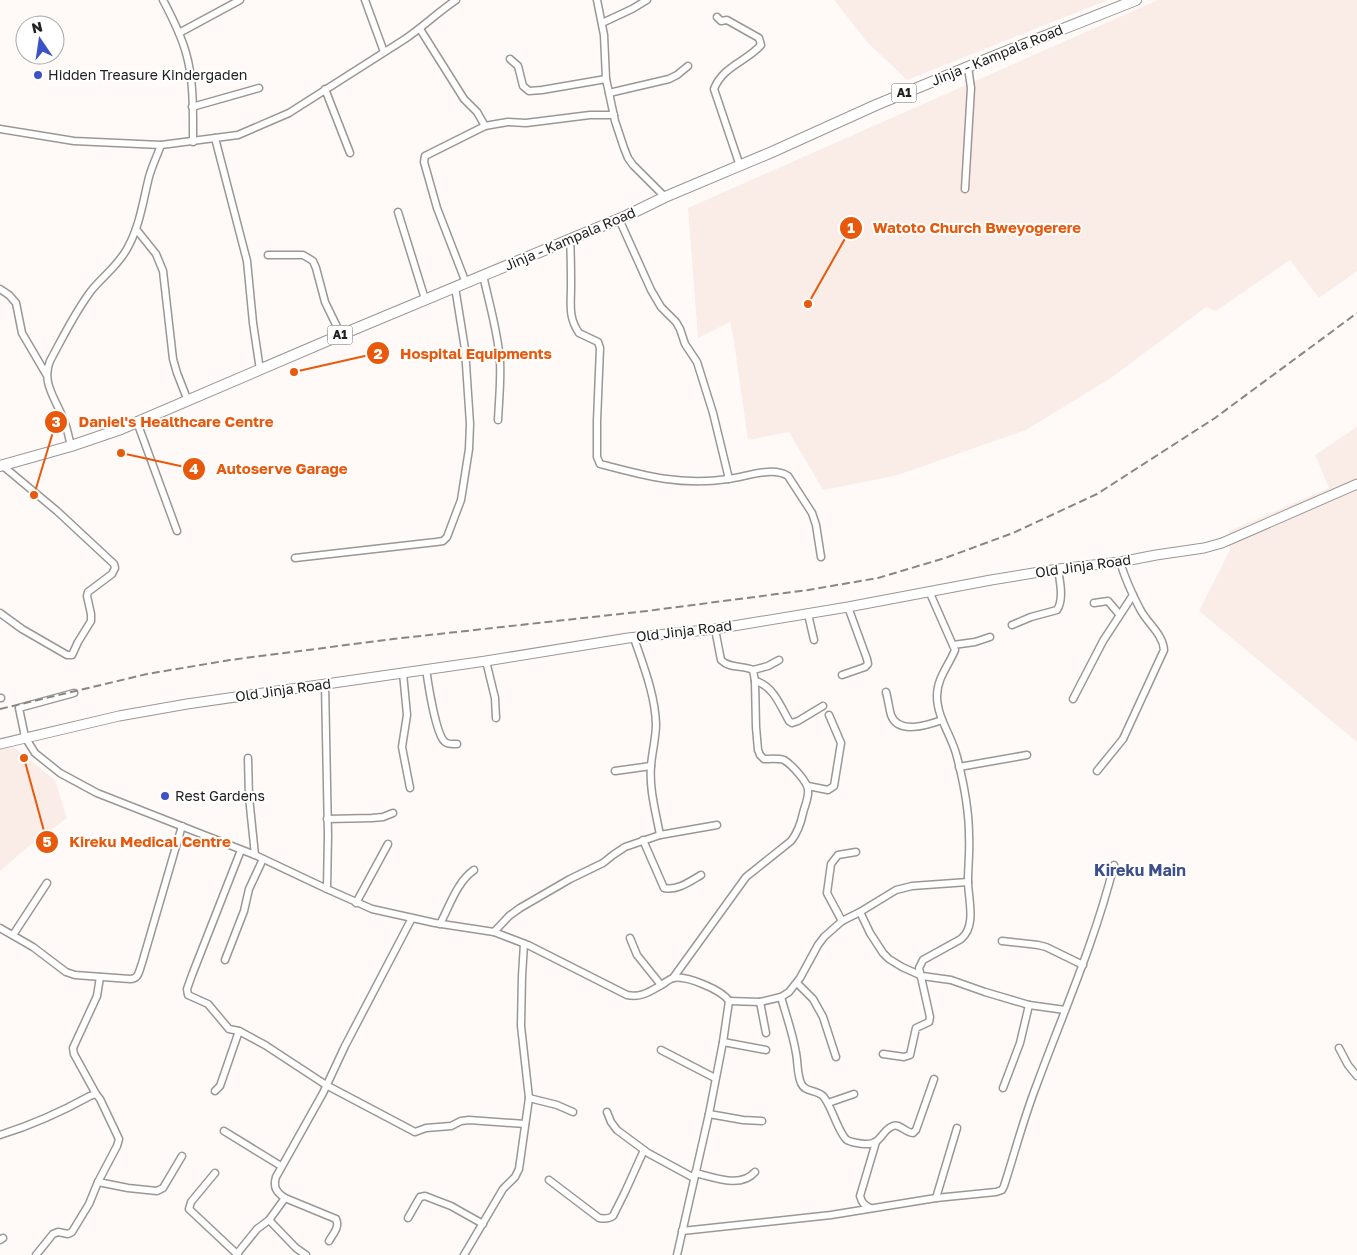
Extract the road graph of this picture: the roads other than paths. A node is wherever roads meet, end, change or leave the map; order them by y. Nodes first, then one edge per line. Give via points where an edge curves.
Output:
1 (163, 0) edge
2 (240, 0) edge
3 (365, 0) edge
4 (456, 0) edge
5 (597, 0) edge
6 (647, 0) edge
7 (1136, 0) edge
8 (717, 17) dead end
9 (602, 23) junction
10 (420, 29) junction
11 (179, 33) junction
12 (384, 52) junction
13 (510, 59) dead end
14 (688, 66) dead end
15 (968, 67) junction
16 (606, 79) junction
17 (259, 88) dead end
18 (325, 89) junction
19 (609, 93) junction
20 (192, 107) junction
21 (614, 115) junction
22 (485, 126) junction
23 (0, 129) edge
24 (215, 138) junction
25 (193, 142) junction
26 (161, 145) junction
27 (350, 153) dead end
28 (740, 166) junction
29 (965, 188) dead end
30 (665, 197) junction
31 (398, 212) dead end
32 (619, 219) junction
33 (136, 229) junction
34 (570, 239) junction
35 (268, 255) dead end
36 (483, 276) junction
37 (466, 282) junction
38 (455, 287) junction
39 (0, 289) edge
40 (425, 299) junction
41 (341, 335) junction
42 (260, 370) junction
43 (46, 374) junction
44 (188, 401) junction
45 (498, 420) dead end
46 (137, 422) junction
47 (71, 446) junction
48 (1, 466) edge
49 (729, 479) junction
50 (1357, 484) edge
51 (177, 531) dead end
52 (821, 557) dead end
53 (295, 558) dead end
54 (1120, 562) junction
55 (1058, 569) junction
56 (929, 591) junction
57 (1133, 594) junction
58 (1094, 603) dead end
59 (848, 607) junction
60 (0, 613) edge
61 (808, 614) junction
62 (1119, 614) junction
63 (1012, 625) dead end
64 (715, 629) junction
65 (990, 637) dead end
66 (634, 638) junction
67 (814, 640) dead end
68 (954, 645) junction
69 (779, 660) dead end
70 (486, 661) junction
71 (426, 669) junction
72 (753, 670) junction
73 (403, 672) junction
74 (842, 675) dead end
75 (755, 681) junction
76 (325, 684) junction
77 (74, 692) dead end
78 (886, 692) dead end
79 (1073, 699) dead end
80 (824, 706) dead end
81 (829, 716) dead end
82 (496, 718) dead end
83 (942, 720) junction
84 (25, 737) junction
85 (0, 744) edge
86 (457, 744) dead end
87 (1027, 754) dead end
88 (248, 758) dead end
89 (651, 766) junction
90 (959, 767) junction
91 (615, 771) dead end
92 (1097, 771) dead end
93 (808, 786) junction
94 (410, 788) dead end
95 (393, 813) dead end
96 (328, 820) junction
97 (717, 825) dead end
98 (182, 826) junction
99 (660, 835) junction
100 (643, 840) junction
101 (388, 844) dead end
102 (241, 850) junction
103 (856, 852) dead end
104 (254, 855) junction
105 (263, 859) junction
106 (1114, 865) dead end
107 (474, 870) dead end
108 (701, 876) dead end
109 (968, 882) junction
110 (47, 883) dead end
111 (327, 889) junction
112 (356, 903) junction
113 (860, 912) junction
114 (412, 918) junction
115 (842, 921) junction
116 (440, 924) junction
117 (0, 928) edge
118 (494, 932) junction
119 (13, 935) junction
120 (630, 938) dead end
121 (1002, 941) dead end
122 (524, 944) junction
123 (225, 960) dead end
124 (1083, 965) junction
125 (922, 976) junction
126 (100, 977) junction
127 (673, 978) junction
128 (797, 983) junction
129 (661, 985) junction
130 (781, 997) junction
131 (729, 1001) junction
132 (760, 1002) junction
133 (1029, 1005) junction
134 (1065, 1010) junction
135 (239, 1031) junction
136 (766, 1032) dead end
137 (723, 1042) junction
138 (1338, 1048) dead end
139 (661, 1050) dead end
140 (766, 1050) dead end
141 (883, 1054) dead end
142 (836, 1057) dead end
143 (1357, 1076) edge
144 (715, 1078) junction
145 (934, 1079) dead end
146 (326, 1085) junction
147 (1003, 1088) dead end
148 (215, 1091) dead end
149 (96, 1094) junction
150 (854, 1094) dead end
151 (529, 1098) junction
152 (828, 1103) junction
153 (573, 1112) dead end
154 (607, 1112) dead end
155 (709, 1114) junction
156 (762, 1121) dead end
157 (525, 1124) junction
158 (957, 1128) dead end
159 (224, 1131) dead end
160 (0, 1135) edge
161 (876, 1142) junction
162 (644, 1150) junction
163 (182, 1156) dead end
164 (282, 1166) junction
165 (755, 1172) dead end
166 (215, 1173) dead end
167 (694, 1176) junction
168 (549, 1180) dead end
169 (98, 1182) junction
170 (285, 1198) junction
171 (936, 1198) junction
172 (871, 1208) junction
173 (408, 1218) dead end
174 (269, 1220) junction
175 (483, 1224) junction
176 (682, 1231) junction
177 (329, 1241) dead end
178 (36, 1255) edge
179 (237, 1255) edge
180 (306, 1255) edge
181 (464, 1255) edge
182 (677, 1255) edge

1 - 11 street
2 - 11 street
3 - 12 street
4 - 10 street
5 - 9 street
6 - 9 street
7 - 15 highway, Jinja - Kampala Road / A1
8 - 28 street via 759,38 762,45 723,73 714,89
9 - 16 street
10 - 12 street
10 - 22 street
11 - 20 street via 187,55
12 - 18 street
13 - 16 street via 518,66 523,86 529,91
14 - 19 street via 669,78
15 - 28 highway, Jinja - Kampala Road / A1
15 - 29 street via 971,94
16 - 19 street
17 - 20 street
18 - 24 street via 289,113 238,135
18 - 27 street
19 - 21 street
20 - 25 street
21 - 22 street
21 - 30 street via 628,158
22 - 37 street via 424,158 436,208
23 - 26 street via 74,141
24 - 25 street
24 - 42 street via 247,260
25 - 26 street
26 - 33 street via 149,176
28 - 30 highway, Jinja - Kampala Road / A1
30 - 32 highway, Jinja - Kampala Road / A1
31 - 40 street
32 - 34 highway, Jinja - Kampala Road / A1
32 - 49 street via 651,290 661,307 676,322 697,362
33 - 43 street via 122,258 84,301
33 - 44 street via 156,254 163,271 173,359
34 - 36 highway, Jinja - Kampala Road / A1
34 - 49 street via 570,307 574,323 578,333 598,342 600,348 597,457 600,464 679,481
35 - 41 street via 303,255 313,261 325,302
36 - 37 highway, Jinja - Kampala Road / A1
36 - 45 street via 500,360
37 - 38 highway, Jinja - Kampala Road / A1
38 - 40 highway, Jinja - Kampala Road / A1
38 - 53 street via 465,349 470,449 460,500 447,537 436,542
39 - 43 street via 16,303 25,339
40 - 41 highway, Jinja - Kampala Road / A1
41 - 42 highway, Jinja - Kampala Road / A1
42 - 44 highway, Jinja - Kampala Road / A1
43 - 47 street
44 - 46 highway, Jinja - Kampala Road / A1
46 - 47 highway, Jinja - Kampala Road / A1
46 - 51 street
47 - 48 highway, Jinja - Kampala Road / A1
48 - 60 street via 57,511 115,568 88,592 91,621 72,655 22,630
49 - 52 street via 759,473 779,472 788,476 812,513
50 - 54 main road, Old Jinja Road via 1222,543
54 - 55 main road, Old Jinja Road
54 - 57 street
55 - 56 main road, Old Jinja Road
55 - 63 street via 1061,586 1057,610
56 - 59 main road, Old Jinja Road
56 - 68 street
57 - 62 street
57 - 92 street via 1164,650 1123,739
58 - 62 street via 1108,601
59 - 61 main road, Old Jinja Road
59 - 74 street via 868,664
61 - 64 main road, Old Jinja Road
61 - 67 street
62 - 79 street
64 - 66 main road, Old Jinja Road
64 - 72 street via 721,660
65 - 68 street
66 - 70 main road, Old Jinja Road
66 - 89 street via 651,692 656,722
68 - 83 street via 955,650 938,689
69 - 72 street
70 - 71 main road, Old Jinja Road
70 - 82 street
71 - 73 main road, Old Jinja Road
71 - 86 street via 439,732 447,744
72 - 75 street
73 - 76 main road, Old Jinja Road
73 - 94 street via 407,716 402,747
75 - 80 street via 769,689 792,723
75 - 93 street via 760,755 764,759 784,760
76 - 84 main road, Old Jinja Road via 119,716
76 - 96 street
77 - 84 street via 19,708
78 - 83 street via 892,717 898,724 925,726
81 - 93 street via 841,743 834,786 828,790
83 - 90 street via 952,740
84 - 85 main road, Old Jinja Road
84 - 98 street via 42,760 72,780
87 - 90 street
88 - 104 street
89 - 91 street
89 - 99 street
90 - 109 street via 968,818
93 - 127 street via 796,834 746,877
95 - 96 street via 382,817
96 - 111 street
97 - 99 street
98 - 102 street
98 - 126 street via 138,974 133,979
99 - 100 street
100 - 108 street via 664,888 671,890
100 - 118 street via 619,850 603,863 520,908
101 - 112 street
102 - 104 street
102 - 135 street via 187,993 208,1004 230,1029
103 - 115 street via 838,855 831,864 827,893
104 - 105 street
105 - 111 street
105 - 123 street via 248,889 244,911
106 - 124 street
107 - 116 street via 461,882
109 - 113 street via 904,887
109 - 125 street via 970,919 966,935 923,960 919,968
110 - 119 street
111 - 112 street
112 - 114 street
113 - 115 street
113 - 125 street via 883,953
114 - 116 street
114 - 146 street
115 - 128 street via 818,945
116 - 118 street
117 - 119 street
118 - 122 street
119 - 126 street via 66,972
120 - 129 street via 637,955
121 - 124 street via 1046,947
122 - 129 street via 627,995 644,995
122 - 151 street via 521,1026
124 - 134 street
125 - 133 street via 951,980
125 - 141 street via 929,1022 916,1028 910,1055
126 - 149 street via 97,996 73,1048
127 - 129 street
127 - 131 street via 705,985
128 - 130 street
128 - 142 street via 814,999
130 - 132 street
130 - 152 street via 802,1086 821,1094
131 - 132 street
131 - 137 street
132 - 136 street
133 - 134 street
133 - 147 street via 1020,1043
134 - 171 street via 1002,1190
135 - 146 street
135 - 148 street via 220,1086
137 - 140 street
137 - 144 street
138 - 143 street
139 - 144 street
144 - 155 street
145 - 161 street via 913,1134 894,1125
146 - 157 street via 415,1132 469,1120
146 - 164 street
149 - 160 street via 54,1115
149 - 169 street via 119,1139
150 - 152 street
151 - 153 street
151 - 157 street
152 - 161 street via 847,1140 866,1144
154 - 162 street via 614,1127
155 - 156 street
155 - 167 street
157 - 175 street via 516,1178 504,1189
158 - 171 street
159 - 164 street
161 - 172 street via 860,1196 864,1206
162 - 167 street
162 - 168 street via 611,1218 599,1218
163 - 169 street via 163,1188 157,1191
164 - 170 street via 274,1184 276,1191
165 - 167 street via 751,1177 735,1182
166 - 179 street via 189,1209
167 - 176 street
169 - 178 street via 72,1232 54,1234
170 - 174 street
170 - 177 street via 336,1219 337,1228
171 - 172 street
172 - 176 street
173 - 175 street via 420,1197 425,1196
174 - 179 street via 257,1229
174 - 180 street
175 - 181 street
176 - 182 street

